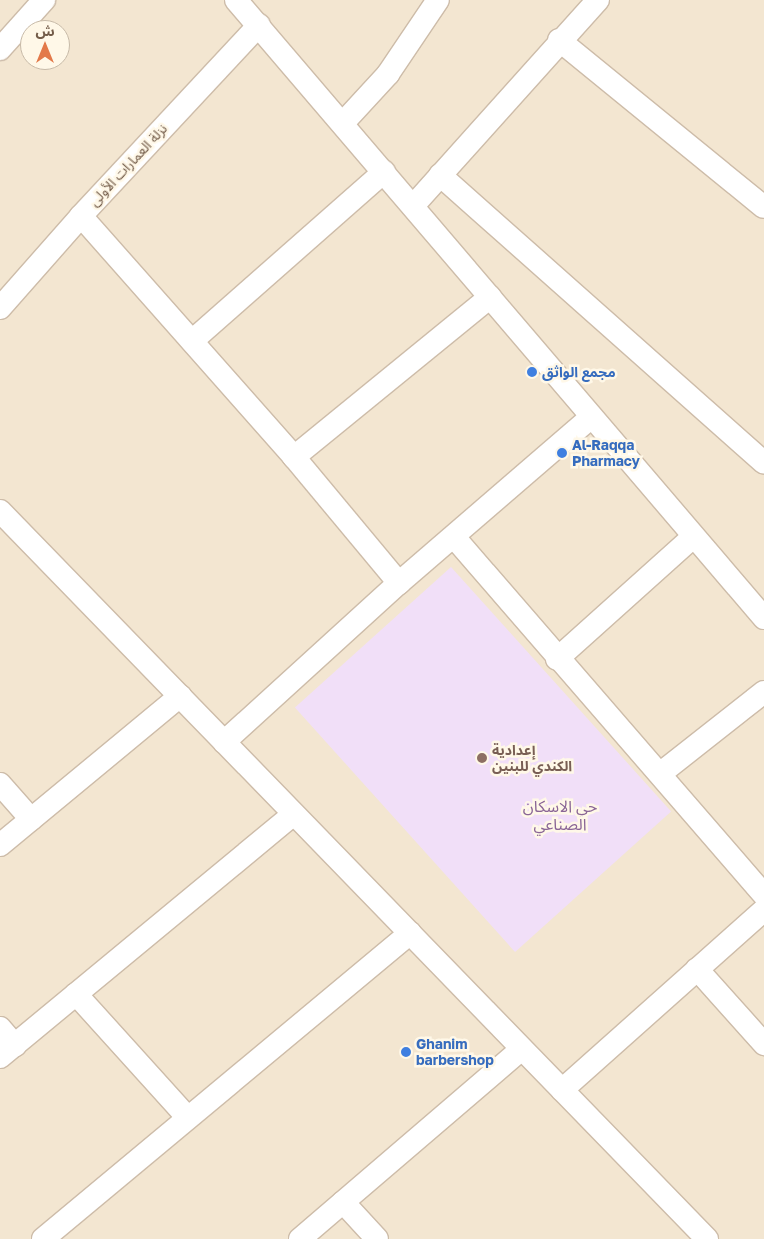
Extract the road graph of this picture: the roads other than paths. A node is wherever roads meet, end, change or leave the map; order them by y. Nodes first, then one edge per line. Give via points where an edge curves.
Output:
1 (44, 0) edge
2 (236, 0) edge
3 (438, 0) edge
4 (598, 0) edge
5 (259, 25) junction
6 (559, 40) junction
7 (0, 49) edge
8 (343, 124) junction
9 (384, 172) junction
10 (440, 175) junction
11 (413, 206) junction
12 (764, 207) edge
13 (80, 216) junction
14 (490, 297) junction
15 (2, 301) edge
16 (192, 340) junction
17 (591, 417) junction
18 (294, 457) junction
19 (764, 463) edge
20 (0, 511) edge
21 (694, 536) junction
22 (454, 537) junction
23 (399, 583) junction
24 (764, 618) edge
25 (557, 659) junction
26 (764, 692) edge
27 (180, 696) junction
28 (224, 742) junction
29 (661, 773) junction
30 (0, 784) edge
31 (294, 814) junction
32 (31, 819) junction
33 (0, 845) edge
34 (764, 895) edge
35 (764, 910) edge
36 (410, 933) junction
37 (697, 969) junction
38 (76, 994) junction
39 (0, 1028) edge
40 (764, 1044) edge
41 (522, 1049) junction
42 (7, 1051) edge
43 (562, 1090) junction
44 (188, 1118) junction
45 (343, 1202) junction
46 (43, 1239) edge
47 (300, 1239) edge
48 (377, 1239) edge
49 (707, 1239) edge

1 - 7 street
2 - 5 street
3 - 8 street via 388,74
4 - 6 street
5 - 8 street
5 - 13 street, نزلة العمارات الأولى
6 - 10 street
6 - 12 street
8 - 9 street
9 - 11 street
9 - 16 street
10 - 11 street
10 - 19 street
11 - 14 street
13 - 15 street, نزلة العمارات الأولى
13 - 16 street
14 - 17 street
14 - 18 street
16 - 18 street
17 - 21 street
17 - 22 street
18 - 23 street
20 - 27 street
21 - 24 street
21 - 25 street
22 - 23 street
22 - 25 street
23 - 28 street
25 - 29 street
26 - 29 street
27 - 28 street
27 - 32 street
28 - 31 street
29 - 34 street
30 - 32 street
31 - 36 street
31 - 38 street
32 - 33 street
35 - 37 street
36 - 41 street
36 - 44 street
37 - 40 street
37 - 43 street
38 - 42 street
38 - 44 street
39 - 42 street
41 - 43 street
41 - 45 street
43 - 49 street
44 - 46 street
45 - 47 street
45 - 48 street

